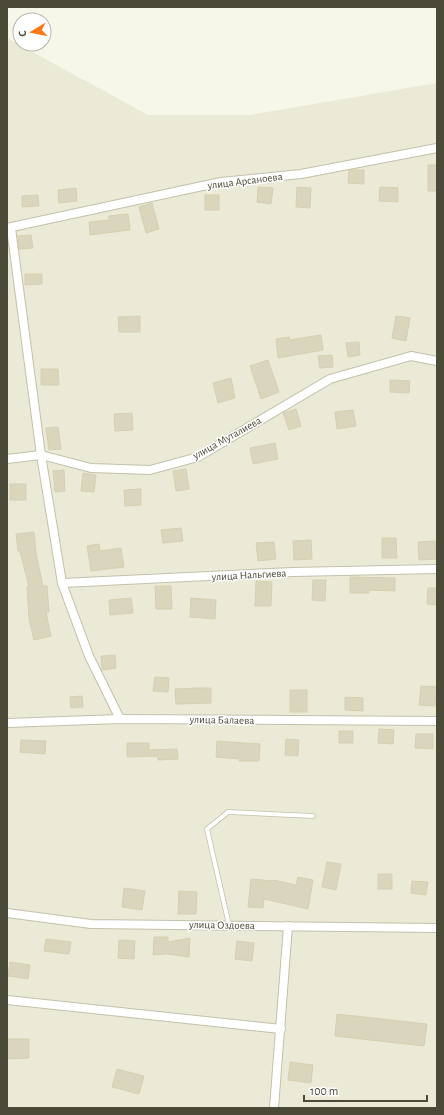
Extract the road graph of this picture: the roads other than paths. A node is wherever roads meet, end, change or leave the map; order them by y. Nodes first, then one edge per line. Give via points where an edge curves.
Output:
1 (437, 148) edge
2 (9, 228) edge
3 (437, 361) edge
4 (41, 455) junction
5 (7, 459) edge
6 (437, 568) edge
7 (62, 583) junction
8 (120, 719) junction
9 (437, 721) edge
10 (7, 723) edge
11 (313, 816) dead end
12 (7, 913) edge
13 (229, 926) junction
14 (288, 926) junction
15 (437, 928) edge
16 (7, 1000) edge
17 (281, 1029) junction
18 (274, 1108) edge

1 - 2 street, улица Арсаноева via 301,174 221,182
2 - 4 street
3 - 4 street, улица Муталиева via 411,356 330,379 198,457 150,470 91,468
4 - 5 street, улица Муталиева
4 - 7 street
6 - 7 street, улица Нальгиева
7 - 8 street via 89,656
8 - 9 street, улица Балаева
8 - 10 street, улица Балаева
11 - 13 lane via 228,812 207,829
12 - 13 street, улица Оздоева via 91,924
13 - 14 street, улица Оздоева
14 - 15 street, улица Оздоева
14 - 17 street
16 - 17 street
17 - 18 street

